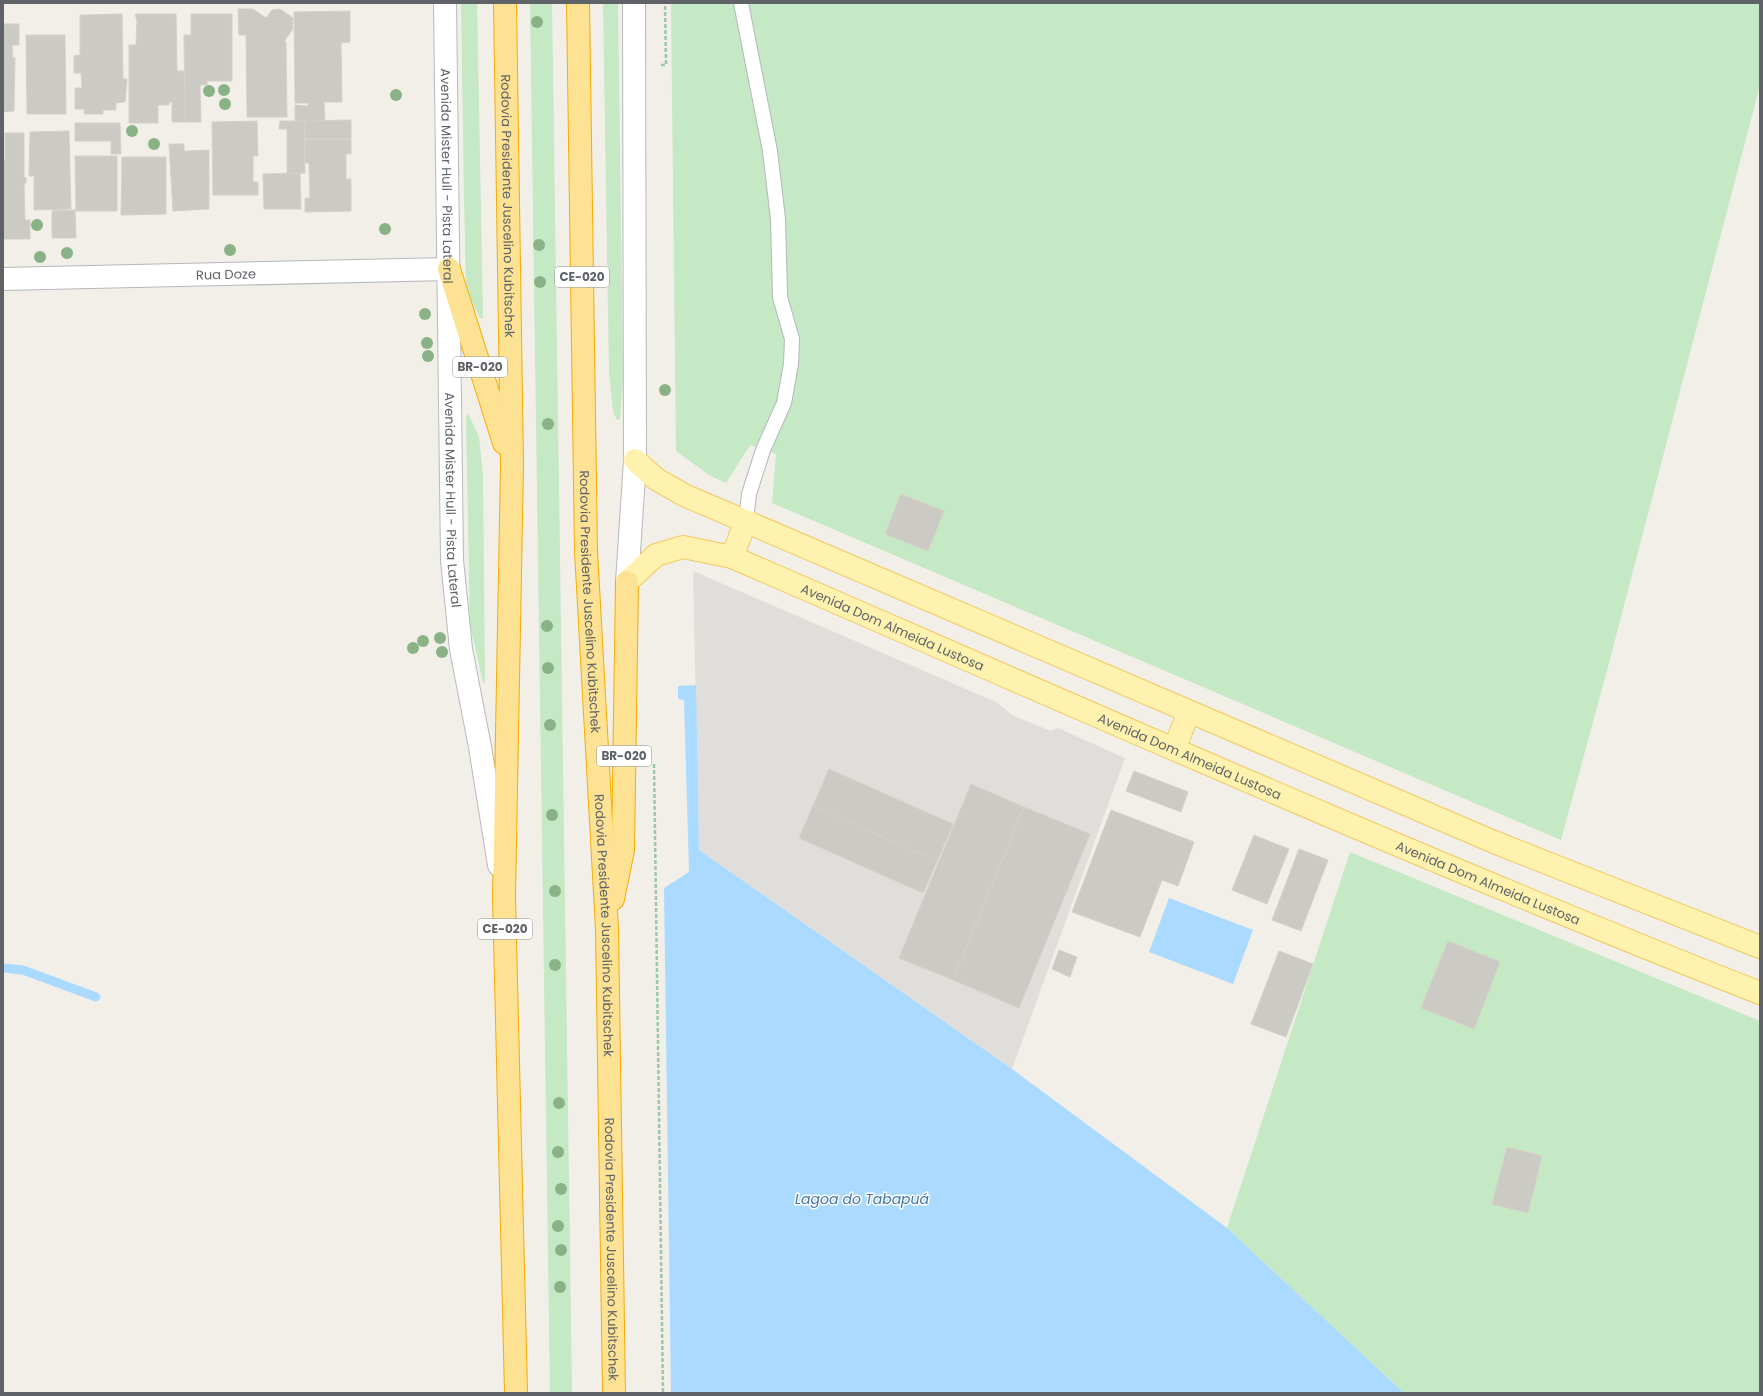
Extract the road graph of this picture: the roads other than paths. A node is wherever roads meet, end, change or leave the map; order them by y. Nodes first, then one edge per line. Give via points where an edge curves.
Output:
1 (445, 3) edge
2 (505, 3) edge
3 (578, 3) edge
4 (634, 3) edge
5 (741, 3) edge
6 (449, 269) junction
7 (3, 279) edge
8 (635, 460) junction
9 (512, 465) junction
10 (746, 521) junction
11 (732, 557) junction
12 (627, 582) junction
13 (1189, 712) junction
14 (1174, 749) junction
15 (504, 898) junction
16 (607, 930) junction
17 (1760, 947) edge
18 (1760, 993) edge
19 (516, 1393) edge
20 (614, 1393) edge

1 - 6 main road, Avenida Mister Hull - Pista Lateral / BR-020
2 - 9 highway, Rodovia Presidente Juscelino Kubitschek / CE-020
3 - 16 highway, Rodovia Presidente Juscelino Kubitschek / CE-020 via 586,551
4 - 8 main road, BR-020
5 - 10 lane via 770,151 778,219 780,297 792,339 791,364 784,403 763,450 749,494
6 - 7 main road, Rua Doze
6 - 9 highway, BR-020
6 - 15 main road, Avenida Mister Hull - Pista Lateral via 452,560 461,649 480,747
8 - 10 main road via 656,479 684,495
8 - 12 main road, BR-020
9 - 15 highway, Rodovia Presidente Juscelino Kubitschek / CE-020
10 - 11 main road
10 - 13 main road
11 - 12 main road, Avenida Dom Almeida Lustosa via 684,547 656,555
11 - 14 main road, Avenida Dom Almeida Lustosa
12 - 16 highway, BR-020 via 623,850
13 - 14 main road
13 - 17 main road via 1487,838
14 - 18 main road, Avenida Dom Almeida Lustosa via 1431,860
15 - 19 highway, Rodovia Presidente Juscelino Kubitschek / CE-020
16 - 20 highway, Rodovia Presidente Juscelino Kubitschek / CE-020

